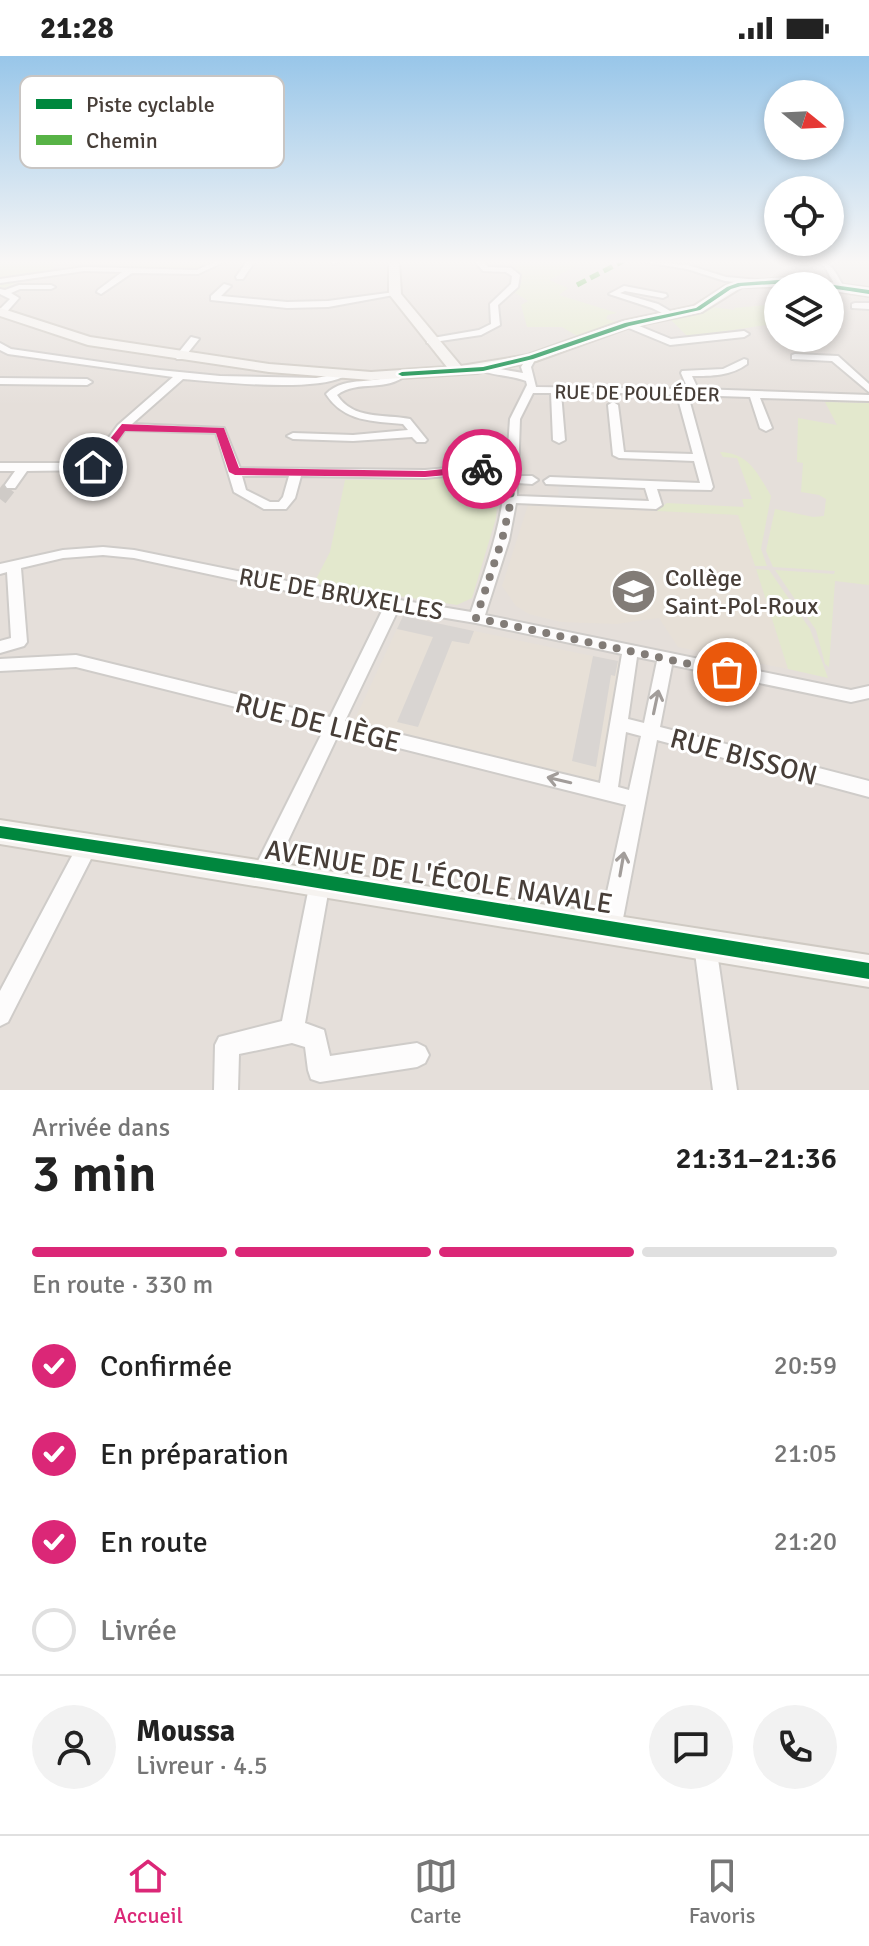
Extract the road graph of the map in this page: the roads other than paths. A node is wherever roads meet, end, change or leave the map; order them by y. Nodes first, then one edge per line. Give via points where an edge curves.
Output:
1 (406, 309) edge
2 (495, 309) edge
3 (662, 309) edge
4 (693, 309) edge
5 (1, 312) edge
6 (673, 315) junction
7 (627, 324) junction
8 (744, 334) dead end
9 (194, 339) dead end
10 (430, 341) junction
11 (3, 349) edge
12 (180, 357) junction
13 (795, 357) dead end
14 (531, 358) junction
15 (744, 362) dead end
16 (483, 369) junction
17 (458, 371) junction
18 (402, 374) junction
19 (339, 375) junction
20 (179, 377) junction
21 (0, 380) edge
22 (87, 382) dead end
23 (530, 385) junction
24 (869, 389) edge
25 (556, 391) junction
26 (688, 393) junction
27 (754, 395) junction
28 (869, 398) edge
29 (613, 405) dead end
30 (122, 427) junction
31 (766, 428) dead end
32 (293, 436) dead end
33 (559, 440) dead end
34 (699, 458) junction
35 (0, 467) edge
36 (24, 467) junction
37 (235, 472) junction
38 (512, 472) junction
39 (296, 474) junction
40 (532, 480) dead end
41 (550, 481) dead end
42 (11, 485) tunnel mouth
43 (650, 485) junction
44 (510, 499) junction
45 (7, 567) edge
46 (393, 604) junction
47 (476, 618) junction
48 (0, 647) edge
49 (630, 652) junction
50 (665, 660) junction
51 (0, 665) edge
52 (869, 692) edge
53 (618, 723) junction
54 (335, 727) junction
55 (650, 731) junction
56 (869, 789) edge
57 (608, 793) junction
58 (634, 799) junction
59 (0, 832) edge
60 (88, 845) junction
61 (263, 872) junction
62 (320, 882) junction
63 (610, 929) junction
64 (705, 944) junction
65 (869, 971) edge
66 (0, 1014) edge
67 (292, 1031) junction
68 (417, 1055) dead end
69 (226, 1090) edge
70 (725, 1090) edge

1 - 10 street
2 - 10 street via 496,325
3 - 6 street
4 - 6 street
5 - 12 street via 88,341
6 - 7 street
7 - 8 street via 670,342
7 - 14 street
9 - 12 street
10 - 17 street
11 - 20 street
11 - 21 street
12 - 19 street
13 - 24 street via 835,358
14 - 16 street
14 - 23 street, RUE DE POULÉDER via 526,367
15 - 26 street via 738,369 686,373
16 - 17 street
16 - 23 street, RUE DE POULÉDER via 504,371
17 - 18 street
18 - 19 street
18 - 32 street via 397,380 340,387 331,394 335,405 347,412 406,421 418,437
19 - 20 street via 327,380 264,381
20 - 30 street
21 - 22 street
23 - 25 street, RUE DE POULÉDER
23 - 38 street via 515,419
25 - 26 street, RUE DE POULÉDER
25 - 33 street
26 - 27 street, RUE DE POULÉDER
26 - 34 street
27 - 28 street, RUE DE POULÉDER
27 - 31 street, RUE DE POULÉDER
29 - 34 street via 619,455
30 - 36 street via 93,467
30 - 37 street via 220,430
34 - 43 street via 707,487
35 - 36 street
36 - 42 street
37 - 39 street
37 - 39 street via 240,492 274,507 289,498
38 - 39 street
38 - 40 street
38 - 44 street
41 - 43 street
43 - 44 street via 656,505
44 - 47 street
45 - 46 street, RUE DE BRUXELLES via 103,551
45 - 48 street via 19,642
46 - 47 street, RUE DE BRUXELLES
46 - 54 street
47 - 49 street, RUE DE BRUXELLES
49 - 50 street, RUE DE BRUXELLES
49 - 53 street
50 - 52 street, RUE DE BRUXELLES via 851,696
55 -> 50 street
51 - 54 street, RUE DE LIÈGE via 76,661
53 - 55 street, RUE BISSON
53 - 57 street
57 -> 54 street, RUE DE LIÈGE
54 - 61 street
55 - 56 street, RUE BISSON
55 - 58 street
57 - 58 street, RUE DE LIÈGE
63 -> 58 street
59 - 60 street, AVENUE DE L'ÉCOLE NAVALE
60 - 61 street, AVENUE DE L'ÉCOLE NAVALE
60 - 66 street
61 - 62 street, AVENUE DE L'ÉCOLE NAVALE
62 - 63 street, AVENUE DE L'ÉCOLE NAVALE
62 - 67 street
63 - 64 street, AVENUE DE L'ÉCOLE NAVALE
64 - 65 street, AVENUE DE L'ÉCOLE NAVALE
64 - 70 street
67 - 68 street via 316,1038 320,1070
67 - 69 street via 227,1045

